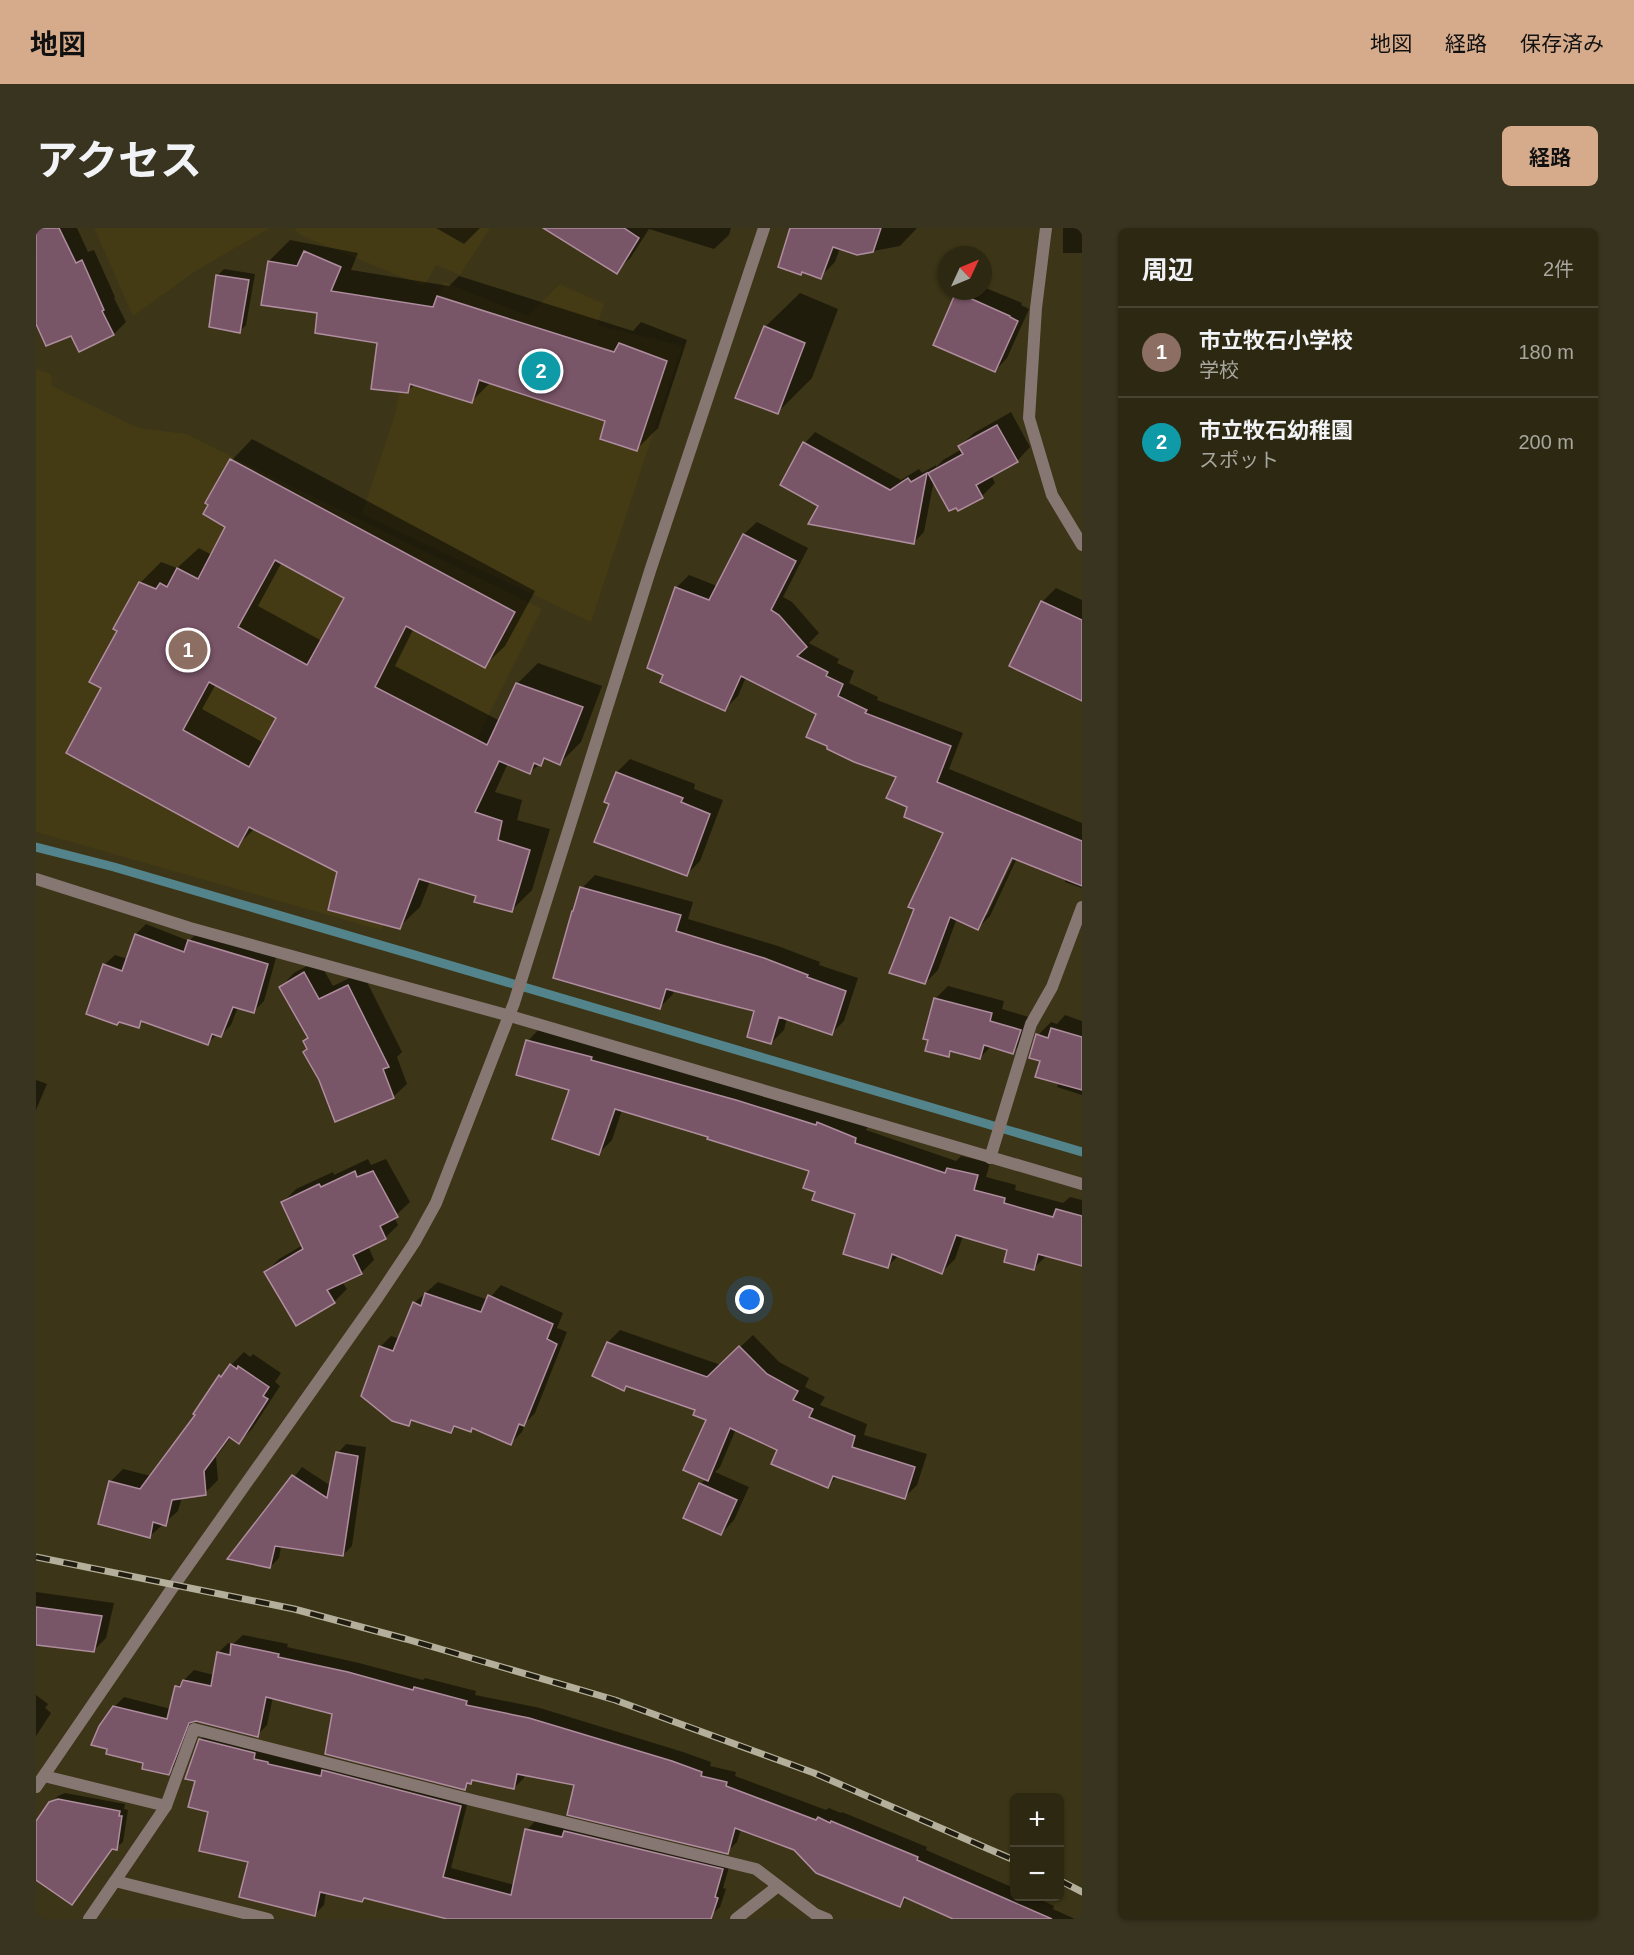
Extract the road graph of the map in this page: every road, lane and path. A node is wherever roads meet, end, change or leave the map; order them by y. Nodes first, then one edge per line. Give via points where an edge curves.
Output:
1 (764, 228) edge
2 (1046, 228) edge
3 (1082, 545) edge
4 (36, 879) edge
5 (1082, 907) edge
6 (510, 1016) junction
7 (990, 1158) junction
8 (1082, 1184) edge
9 (44, 1776) junction
10 (36, 1787) edge
11 (166, 1806) junction
12 (116, 1881) junction
13 (778, 1886) junction
14 (89, 1919) edge
15 (268, 1919) edge
16 (736, 1919) edge
17 (827, 1919) edge

1 - 6 street
2 - 3 street via 1029,418 1052,495
4 - 6 street via 190,928
5 - 7 street via 1052,987 1031,1024
6 - 7 street
6 - 9 street via 435,1203 414,1243
7 - 8 street
9 - 10 street
9 - 11 street
11 - 12 street
11 - 13 street via 194,1729 756,1869
12 - 14 street
12 - 15 street
13 - 16 street
13 - 17 street via 814,1914

